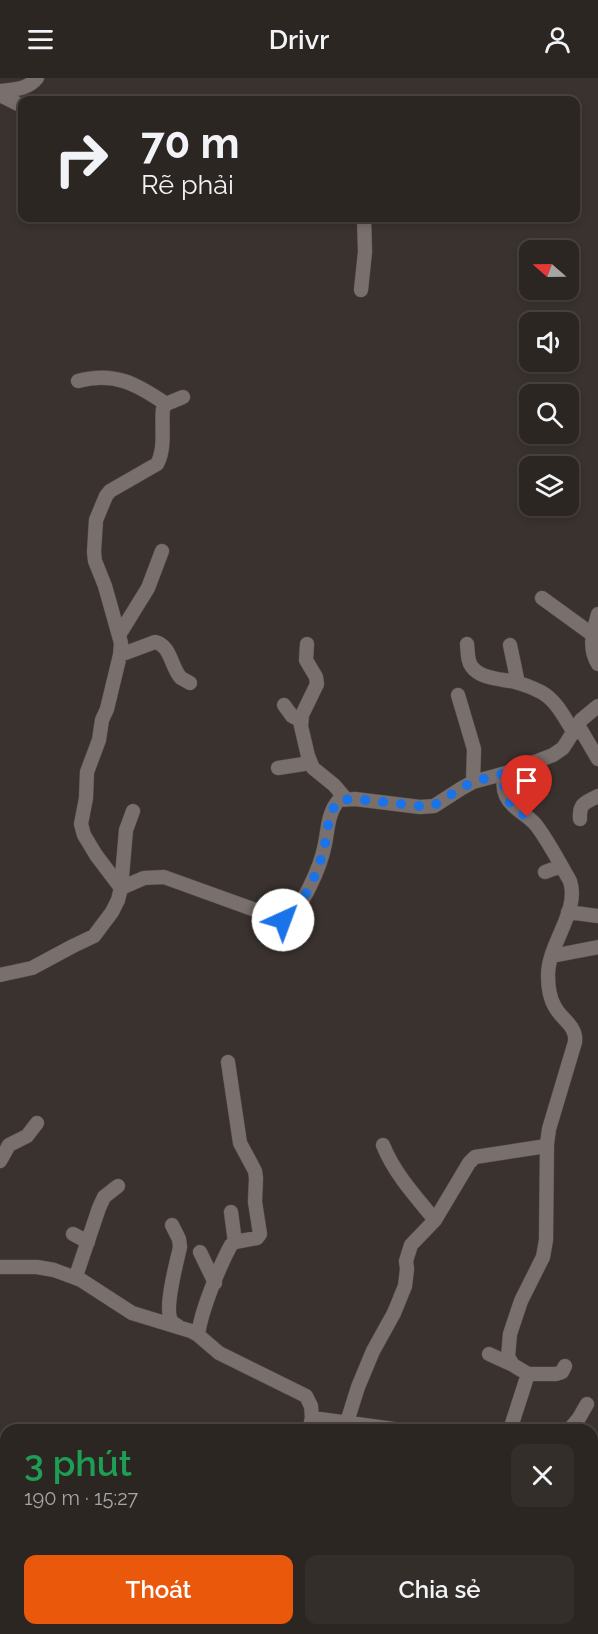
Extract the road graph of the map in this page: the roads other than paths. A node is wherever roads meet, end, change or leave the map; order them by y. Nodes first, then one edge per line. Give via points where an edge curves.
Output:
1 (37, 78) edge
2 (0, 93) edge
3 (18, 104) edge
4 (364, 222) edge
5 (361, 290) dead end
6 (78, 381) dead end
7 (183, 397) dead end
8 (166, 404) junction
9 (162, 550) dead end
10 (542, 598) dead end
11 (598, 614) edge
12 (118, 635) junction
13 (592, 635) junction
14 (307, 644) dead end
15 (466, 644) dead end
16 (510, 645) dead end
17 (120, 655) junction
18 (598, 664) edge
19 (190, 683) dead end
20 (518, 683) junction
21 (458, 695) dead end
22 (284, 705) dead end
23 (598, 706) edge
24 (301, 721) junction
25 (575, 728) junction
26 (593, 741) edge
27 (598, 759) edge
28 (310, 763) junction
29 (278, 768) dead end
30 (506, 773) junction
31 (472, 782) junction
32 (598, 796) edge
33 (346, 799) junction
34 (133, 811) dead end
35 (580, 819) dead end
36 (561, 866) junction
37 (545, 872) dead end
38 (121, 888) junction
39 (568, 912) junction
40 (598, 916) edge
41 (598, 947) edge
42 (552, 956) junction
43 (0, 975) edge
44 (228, 1062) dead end
45 (37, 1122) dead end
46 (547, 1144) junction
47 (383, 1145) dead end
48 (0, 1161) edge
49 (118, 1186) dead end
50 (231, 1212) dead end
51 (435, 1220) junction
52 (172, 1225) dead end
53 (73, 1234) dead end
54 (88, 1242) junction
55 (235, 1242) junction
56 (200, 1252) dead end
57 (0, 1267) edge
58 (80, 1279) junction
59 (215, 1283) junction
60 (181, 1328) junction
61 (198, 1335) junction
62 (489, 1354) dead end
63 (513, 1365) junction
64 (565, 1366) dead end
65 (528, 1374) junction
66 (587, 1404) dead end
67 (347, 1422) junction
68 (310, 1424) edge
69 (360, 1424) edge
70 (512, 1424) edge
71 (574, 1424) edge

1 - 2 street via 25,87
2 - 3 street
4 - 5 street
6 - 8 street via 93,377 119,380
7 - 8 street
8 - 12 street via 157,464 110,491 96,520 95,561
9 - 12 street via 148,588
10 - 13 street
11 - 13 street
12 - 17 street
13 - 18 street via 592,653
14 - 24 street via 306,660 317,684
15 - 20 street via 472,668
16 - 20 street
17 - 19 street via 160,643 180,677
17 - 38 street via 87,772 81,824 96,855
20 - 25 street via 548,696
21 - 31 street via 474,749
22 - 24 street
23 - 25 street
24 - 28 street
25 - 26 street
25 - 30 street via 554,756
26 - 27 street
28 - 29 street
28 - 33 street
30 - 31 street
30 - 36 street via 503,782 507,799 535,824
31 - 33 street via 428,807
32 - 35 street via 582,806
33 - 38 street via 339,800 333,810 309,890 293,914 283,920 164,877 144,878
34 - 38 street via 126,830
36 - 37 street
36 - 39 street via 573,889
38 - 43 street via 112,912 94,936 32,968
39 - 40 street
39 - 42 street
41 - 42 street
42 - 46 street via 548,975 550,996 576,1035
44 - 55 street via 240,1143 255,1171 260,1234
45 - 48 street via 27,1136 9,1145
46 - 51 street via 475,1157
46 - 63 street via 546,1240 543,1257 521,1301 510,1335 508,1358
47 - 51 street via 409,1188
49 - 54 street via 104,1197
50 - 55 street
51 - 67 street via 407,1253 405,1286 362,1378
52 - 60 street via 180,1247 169,1314 171,1322
53 - 54 street
54 - 58 street via 76,1276
55 - 59 street
56 - 59 street
57 - 58 street via 37,1267
58 - 60 street via 132,1313
59 - 61 street
60 - 61 street
61 - 68 street via 219,1353 306,1396
62 - 63 street
63 - 65 street
64 - 65 street via 556,1374
65 - 70 street
66 - 71 street
67 - 68 street
67 - 69 street

